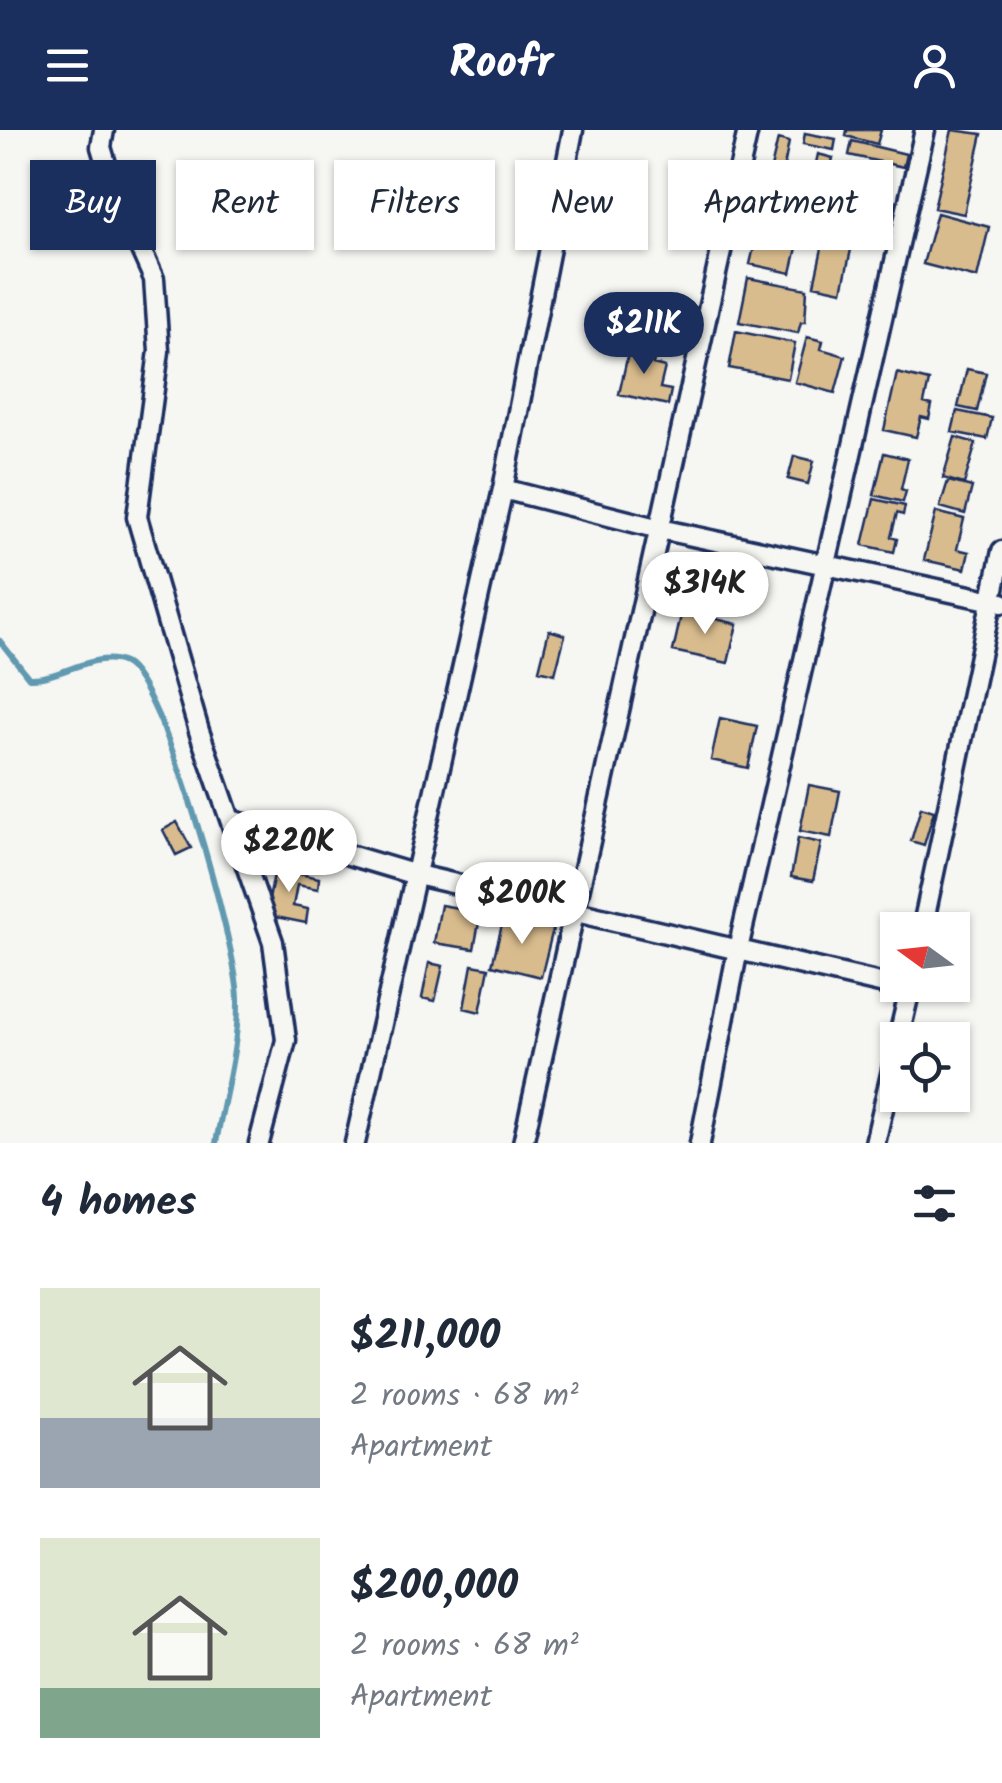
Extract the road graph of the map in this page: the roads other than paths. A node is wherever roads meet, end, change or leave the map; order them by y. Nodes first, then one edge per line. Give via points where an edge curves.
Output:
1 (104, 130) edge
2 (573, 130) edge
3 (748, 130) edge
4 (925, 130) edge
5 (503, 488) junction
6 (660, 529) junction
7 (1002, 551) edge
8 (826, 566) junction
9 (996, 602) edge
10 (231, 820) junction
11 (413, 874) junction
12 (576, 912) junction
13 (926, 912) edge
14 (738, 949) junction
15 (880, 981) edge
16 (882, 1112) edge
17 (259, 1143) edge
18 (355, 1143) edge
19 (523, 1143) edge
20 (700, 1143) edge
21 (875, 1143) edge

1 - 10 street via 101,147 113,188 154,279 159,352 138,517
2 - 5 street
3 - 6 street
4 - 8 street
5 - 6 street
5 - 11 street
6 - 8 street
6 - 12 street
7 - 9 street
8 - 9 street
8 - 14 street
9 - 13 street
10 - 11 street
10 - 17 street via 273,942 286,1040
11 - 12 street
11 - 18 street
12 - 14 street
12 - 19 street
14 - 15 street
14 - 20 street
16 - 21 street

